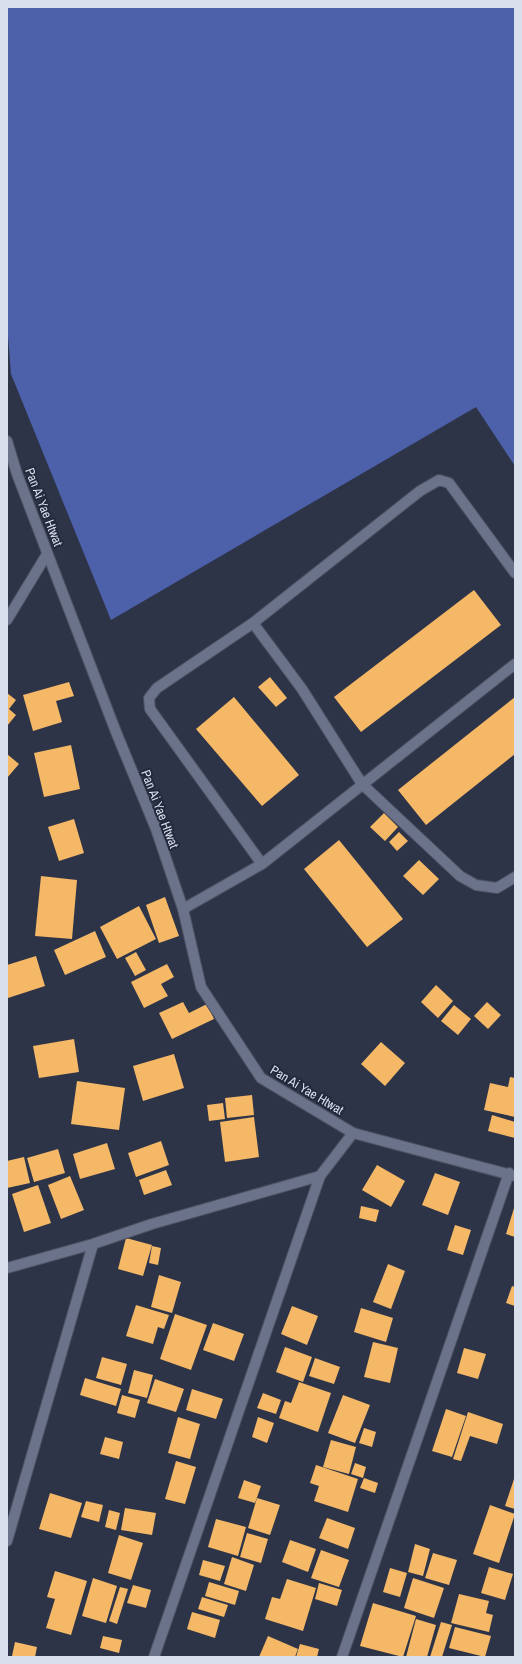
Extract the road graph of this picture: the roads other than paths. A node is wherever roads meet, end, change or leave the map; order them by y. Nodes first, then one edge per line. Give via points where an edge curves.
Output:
1 (7, 441) edge
2 (47, 554) junction
3 (515, 573) edge
4 (7, 620) edge
5 (253, 623) junction
6 (515, 664) edge
7 (362, 784) junction
8 (262, 864) junction
9 (515, 877) edge
10 (183, 909) junction
11 (353, 1133) junction
12 (512, 1174) edge
13 (320, 1176) junction
14 (93, 1244) junction
15 (7, 1268) edge
16 (7, 1541) edge
17 (154, 1657) edge
18 (342, 1657) edge

1 - 2 street, Pan Ai Yae Htwat
2 - 4 street
2 - 10 street, Pan Ai Yae Htwat via 156,829
3 - 5 street via 449,483 439,480 420,491
5 - 7 street via 302,689
5 - 8 street via 157,688 149,698 150,709
6 - 7 street
7 - 8 street
7 - 9 street via 460,876 476,885 498,888
8 - 10 street
10 - 11 street, Pan Ai Yae Htwat via 201,987 261,1078
11 - 12 street, Pan Ai Yae Htwat
11 - 13 street
12 - 18 street
13 - 14 street via 152,1224
13 - 17 street
14 - 15 street
14 - 16 street

